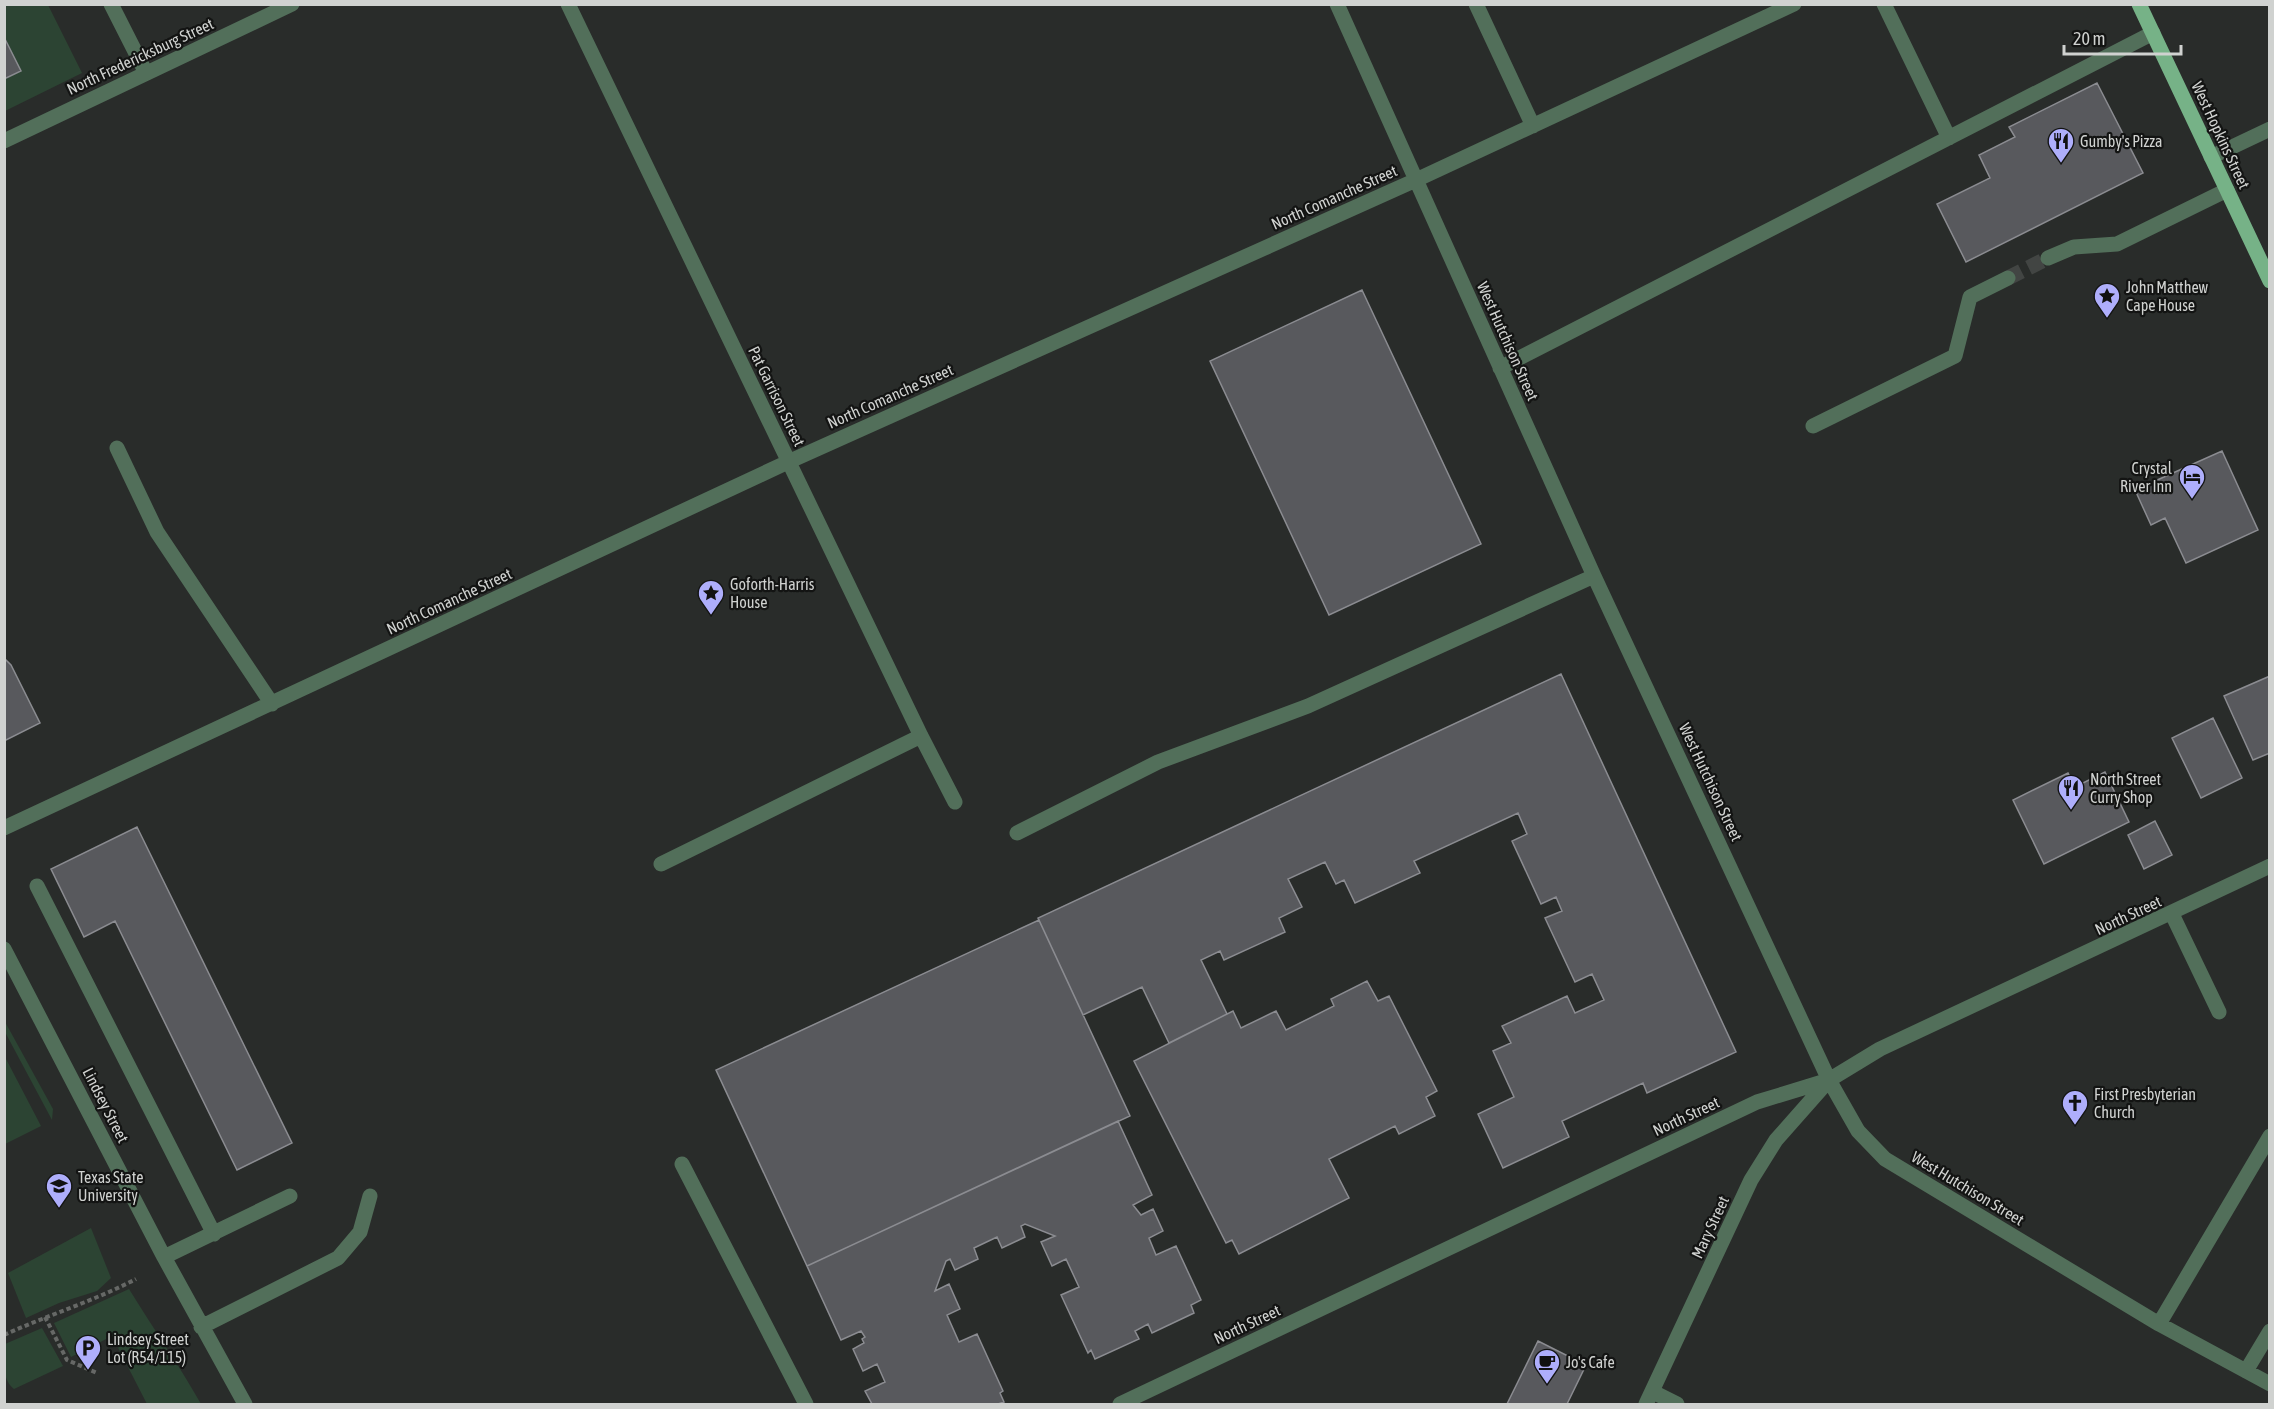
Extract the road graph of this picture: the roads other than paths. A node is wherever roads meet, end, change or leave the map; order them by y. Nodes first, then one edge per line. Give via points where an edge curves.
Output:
1 (111, 4) edge
2 (292, 4) edge
3 (568, 4) edge
4 (1337, 4) edge
5 (1476, 4) edge
6 (1794, 4) edge
7 (1884, 4) edge
8 (2139, 4) edge
9 (2153, 33) junction
10 (147, 73) junction
11 (1533, 126) junction
12 (2270, 129) edge
13 (1949, 138) junction
14 (4, 141) edge
15 (2211, 157) junction
16 (1416, 180) junction
17 (2227, 190) junction
18 (2048, 258) tunnel mouth
19 (2267, 271) edge
20 (2008, 278) tunnel mouth
21 (1500, 368) junction
22 (1813, 426) dead end
23 (117, 448) dead end
24 (788, 462) junction
25 (1594, 576) junction
26 (272, 704) junction
27 (921, 736) junction
28 (955, 801) dead end
29 (4, 828) edge
30 (1017, 833) dead end
31 (661, 864) dead end
32 (2270, 866) edge
33 (37, 886) dead end
34 (2172, 914) junction
35 (4, 949) edge
36 (2219, 1012) dead end
37 (1829, 1080) junction
38 (2270, 1136) edge
39 (682, 1164) dead end
40 (291, 1196) dead end
41 (370, 1196) dead end
42 (214, 1234) junction
43 (164, 1257) junction
44 (2159, 1324) junction
45 (201, 1327) junction
46 (2270, 1331) edge
47 (2246, 1371) junction
48 (2270, 1384) edge
49 (1650, 1398) edge
50 (244, 1404) edge
51 (806, 1404) edge
52 (1120, 1404) edge
53 (1677, 1404) edge

1 - 10 street
2 - 10 street, North Fredericksburg Street
3 - 24 street, Pat Garrison Street
4 - 16 street, West Hutchison Street
5 - 11 street
6 - 11 street, North Comanche Street
7 - 13 street
8 - 9 main road, West Hopkins Street
9 - 13 street
9 - 15 main road, West Hopkins Street
10 - 14 street, North Fredericksburg Street
11 - 16 street, North Comanche Street
12 - 15 street
13 - 21 street
15 - 17 main road, West Hopkins Street
16 - 21 street, West Hutchison Street
16 - 24 street, North Comanche Street
17 - 18 street via 2117,244 2074,247
17 - 19 main road, West Hopkins Street
20 - 22 street via 1970,297 1955,356
21 - 25 street, West Hutchison Street
23 - 26 street via 157,532
24 - 26 street, North Comanche Street
24 - 27 street, Pat Garrison Street
25 - 30 street via 1308,706 1158,762
25 - 37 street, West Hutchison Street
26 - 29 street, North Comanche Street
27 - 28 street, Pat Garrison Street
27 - 31 street
32 - 34 street, North Street
33 - 42 street
34 - 36 street
34 - 37 street, North Street via 1880,1049
35 - 43 street, Lindsey Street
37 - 44 street, West Hutchison Street via 1858,1131 1885,1159
37 - 49 street, Mary Street via 1776,1140 1751,1180
37 - 52 street, North Street via 1757,1102
38 - 44 street
39 - 51 street
40 - 42 street
41 - 45 street via 360,1232 338,1258
42 - 43 street
43 - 45 street, Lindsey Street
44 - 47 street, West Hutchison Street
45 - 50 street, Lindsey Street
46 - 47 street
47 - 48 street, West Hutchison Street
49 - 53 street

